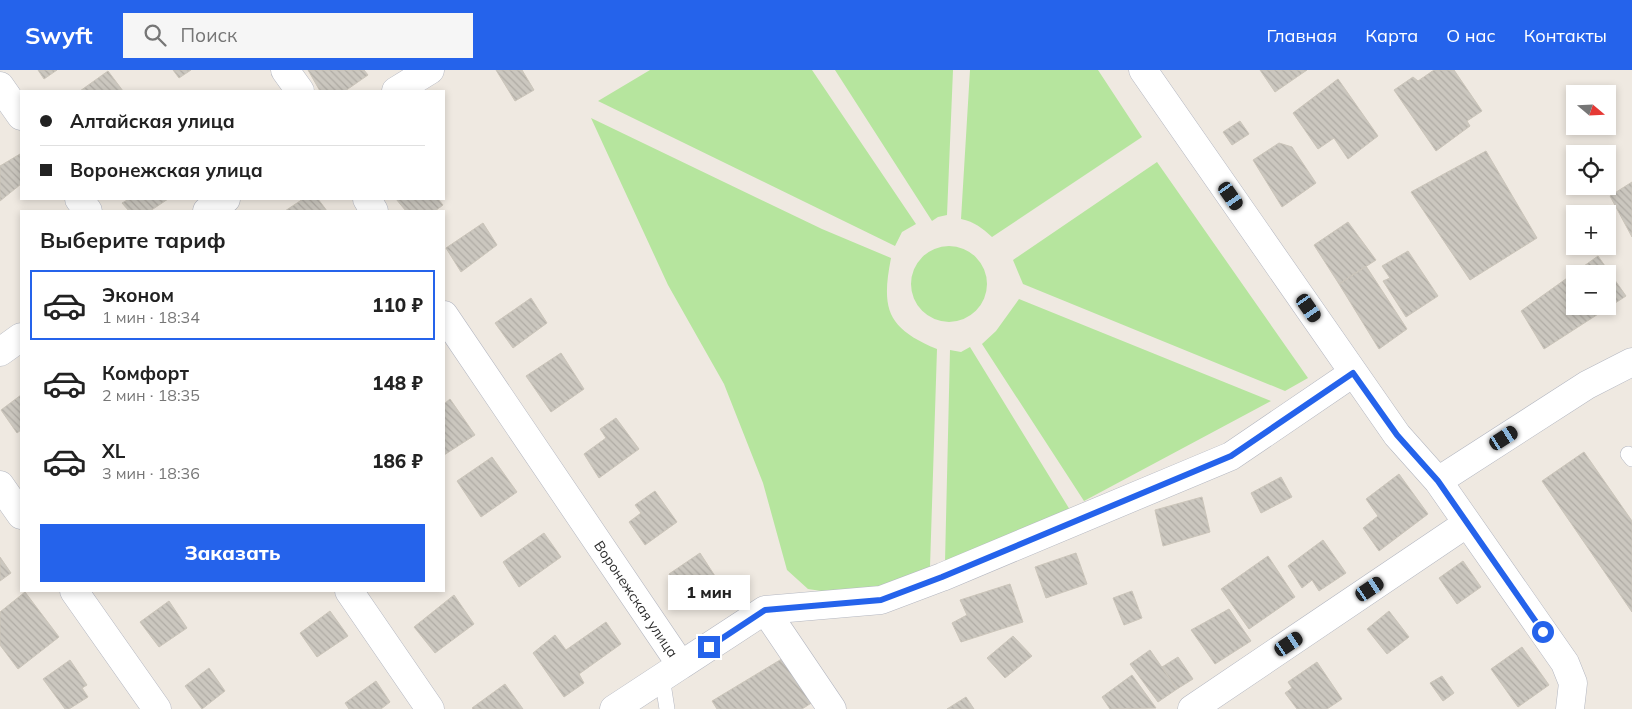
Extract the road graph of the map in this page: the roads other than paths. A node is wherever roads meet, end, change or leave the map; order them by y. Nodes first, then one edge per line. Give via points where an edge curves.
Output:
1 (285, 70) edge
2 (430, 70) edge
3 (1143, 70) edge
4 (0, 86) edge
5 (299, 90) edge
6 (398, 90) edge
7 (20, 115) edge
8 (224, 200) edge
9 (209, 210) edge
10 (445, 317) edge
11 (20, 338) edge
12 (0, 352) edge
13 (1632, 362) edge
14 (1353, 373) junction
15 (1438, 481) junction
16 (0, 485) edge
17 (20, 514) edge
18 (1466, 524) junction
19 (75, 592) edge
20 (350, 592) edge
21 (765, 610) junction
22 (671, 671) junction
23 (1571, 706) edge
24 (157, 709) edge
25 (430, 709) edge
26 (614, 709) edge
27 (667, 709) edge
28 (832, 709) edge
29 (1192, 709) edge

1 - 5 street
2 - 6 street
3 - 14 street
4 - 7 street
8 - 9 street
10 - 22 street, Воронежская улица
11 - 12 street
13 - 15 street via 1587,386
14 - 15 street via 1397,435
14 - 21 street, Воронежская улица via 1231,456 942,577 881,600
15 - 18 street
16 - 17 street
18 - 23 street via 1564,662 1573,683
18 - 29 street
19 - 24 street
20 - 25 street
21 - 22 street, Воронежская улица
21 - 28 street
22 - 26 street
22 - 27 lane

